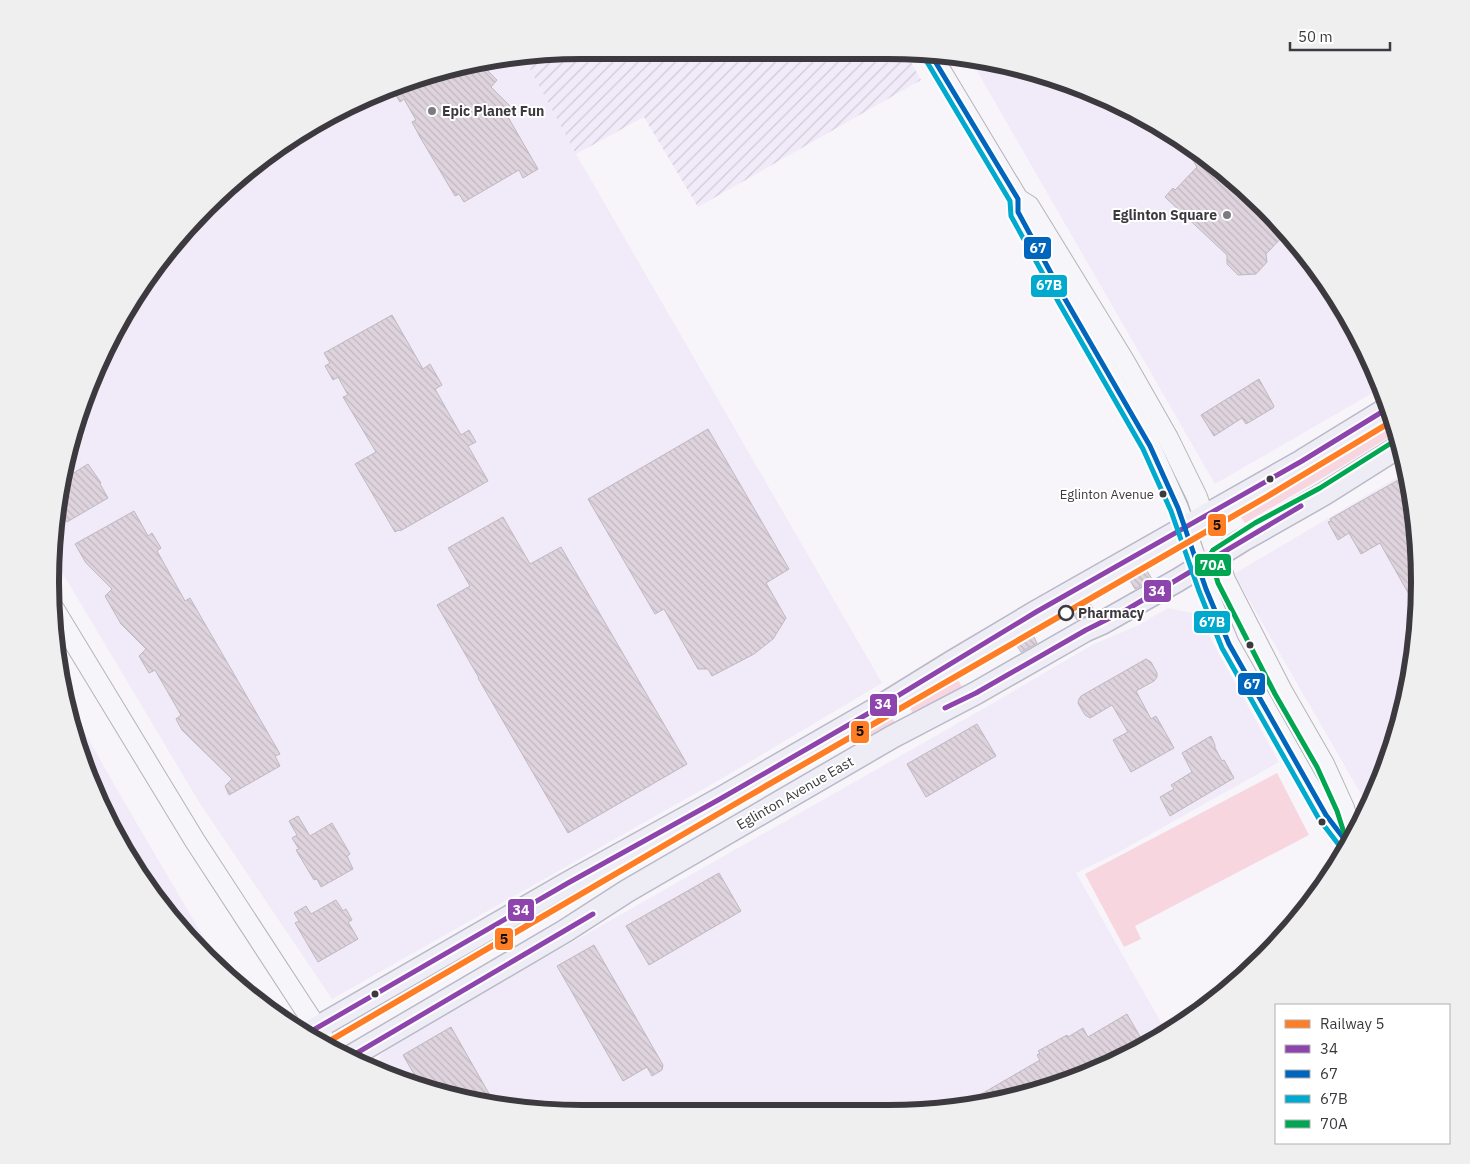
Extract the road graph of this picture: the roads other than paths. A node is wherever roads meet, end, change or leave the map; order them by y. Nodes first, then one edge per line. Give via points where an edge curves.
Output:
1 (935, 61) edge
2 (1382, 412) edge
3 (1394, 450) edge
4 (1194, 522) junction
5 (1208, 561) junction
6 (60, 619) edge
7 (1350, 827) edge
8 (1344, 839) edge
9 (317, 1033) edge
10 (319, 1034) edge
11 (356, 1053) edge

1 - 4 street via 1018,199 1029,206 1168,438 1197,497
2 - 4 main road
3 - 5 main road, Eglinton Avenue East
4 - 5 street
4 - 10 main road via 737,790 574,880
5 - 7 street via 1225,580 1324,764
5 - 8 street via 1229,644 1326,815
5 - 11 main road, Eglinton Avenue East via 976,693 900,732
6 - 9 street

